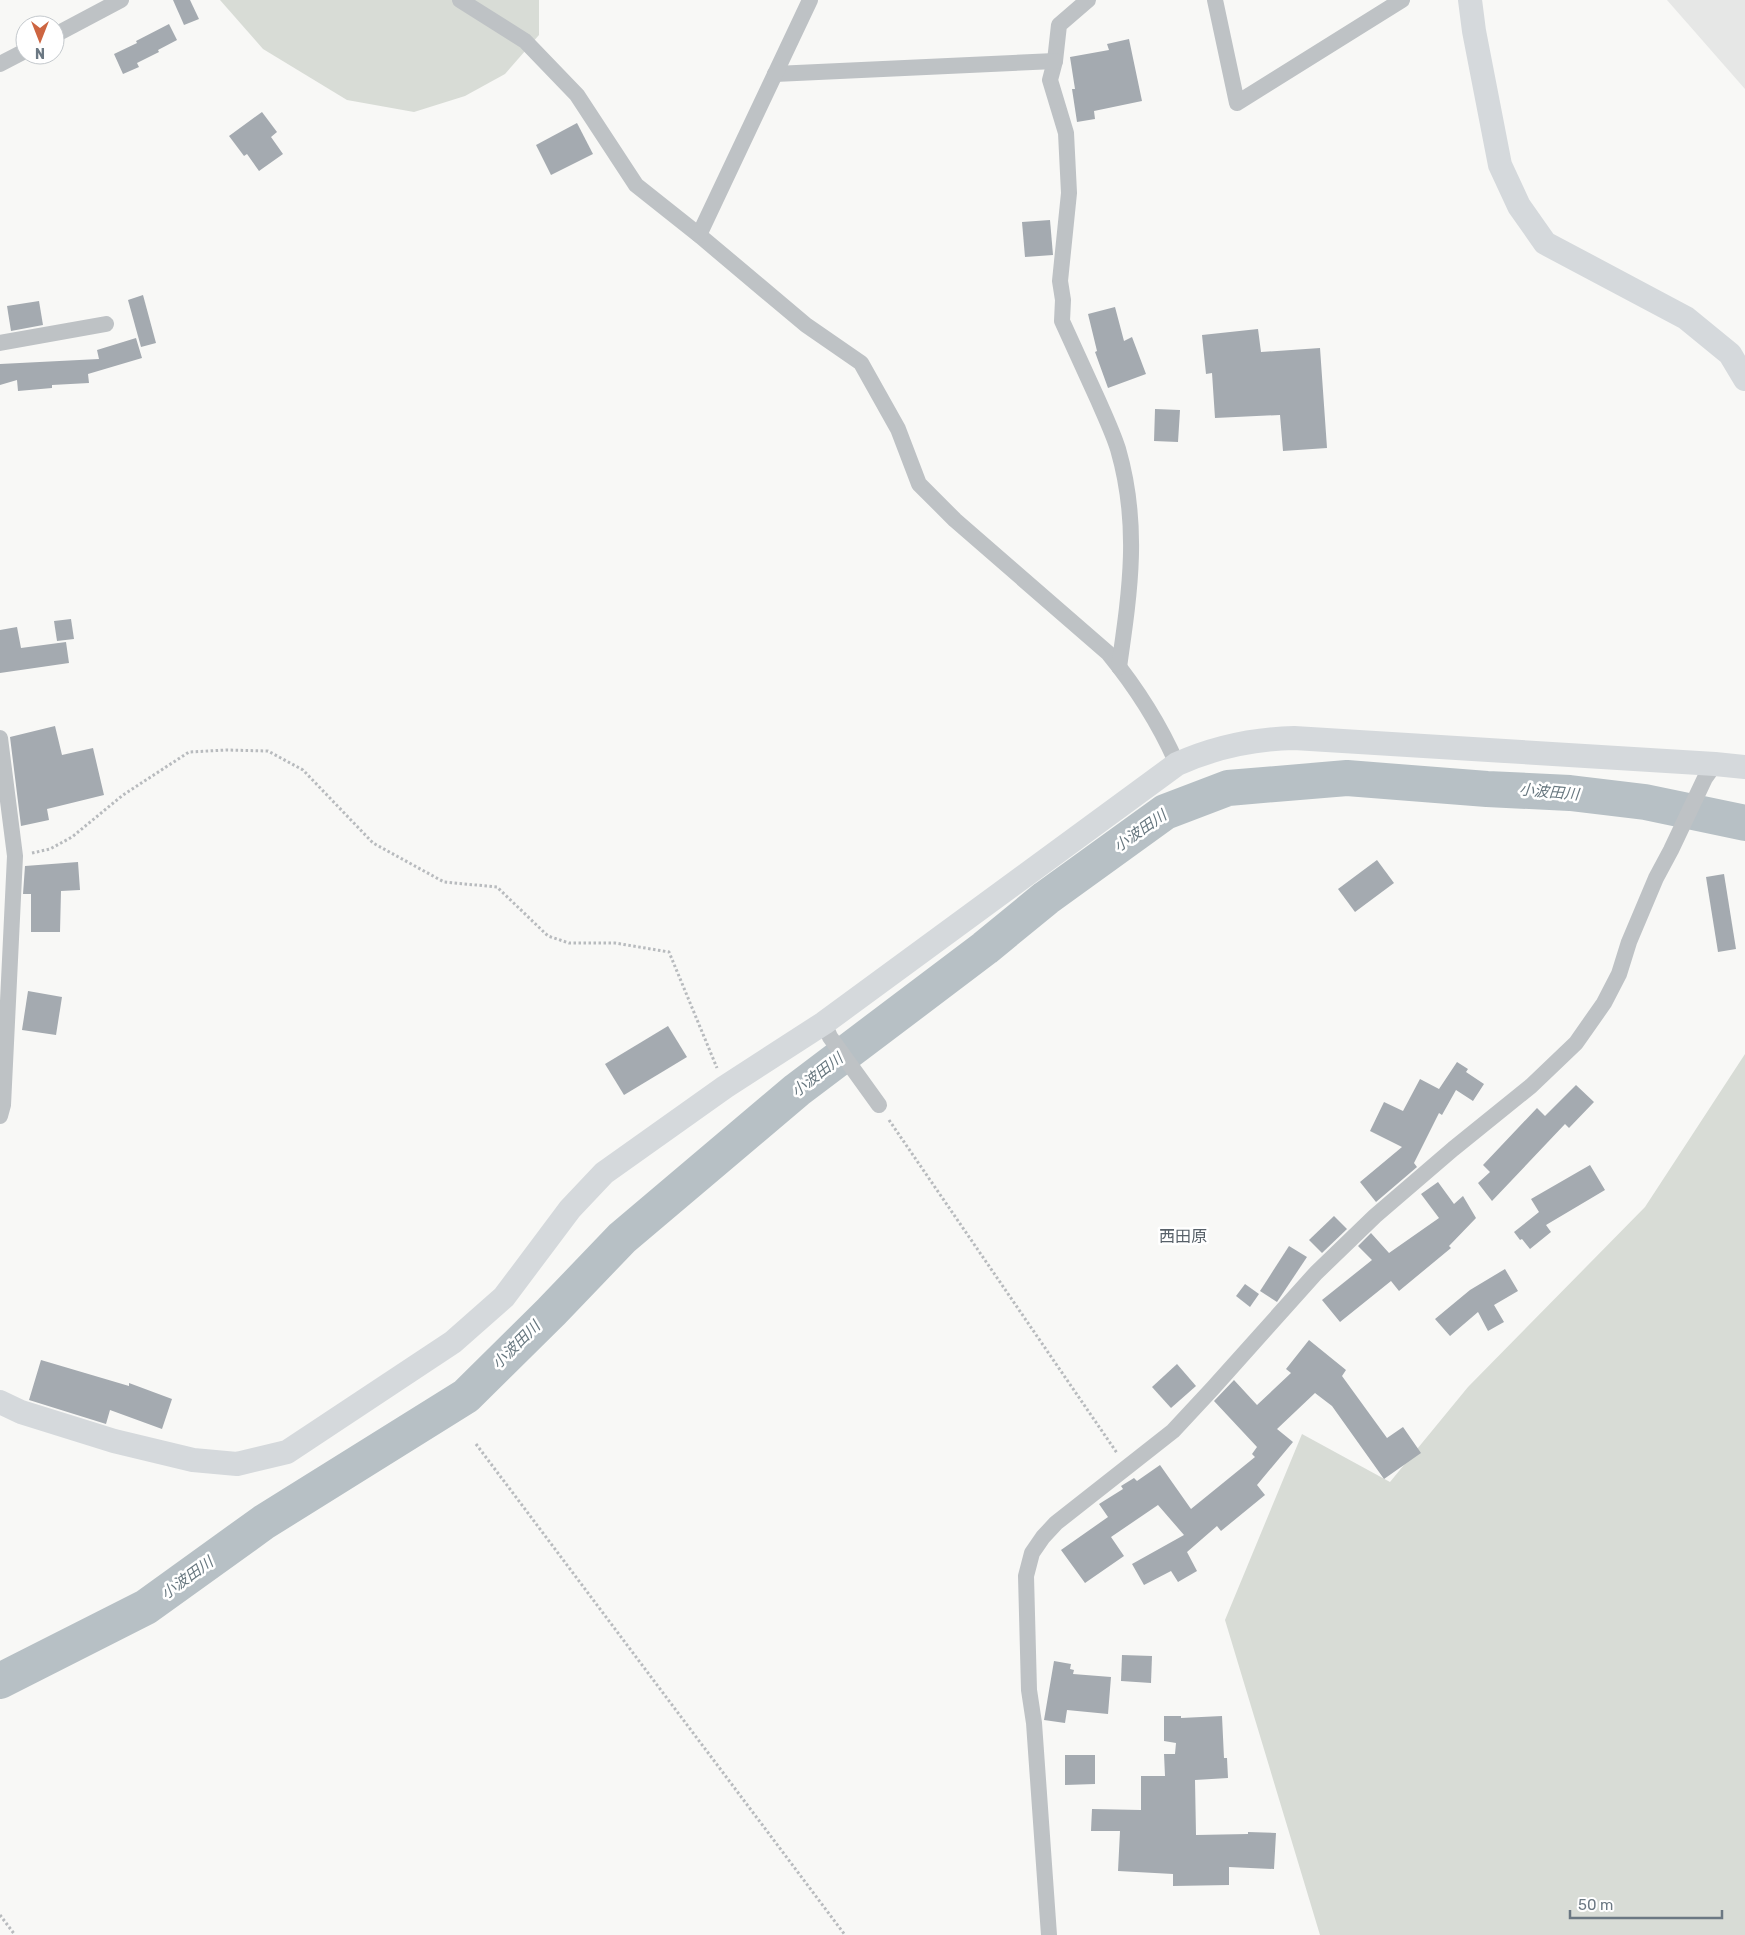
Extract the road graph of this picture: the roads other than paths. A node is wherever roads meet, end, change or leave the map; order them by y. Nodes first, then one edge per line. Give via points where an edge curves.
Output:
1 (121, 0) edge
2 (460, 0) edge
3 (810, 0) edge
4 (1088, 0) edge
5 (1215, 0) edge
6 (1402, 0) edge
7 (1470, 0) edge
8 (65, 30) edge
9 (15, 56) edge
10 (1055, 61) junction
11 (0, 64) edge
12 (775, 74) junction
13 (699, 236) junction
14 (106, 324) dead end
15 (0, 342) edge
16 (1745, 379) edge
17 (1119, 667) junction
18 (0, 738) edge
19 (1177, 764) junction
20 (1745, 767) edge
21 (1710, 771) junction
22 (827, 1030) junction
23 (879, 1105) road end
24 (0, 1116) edge
25 (0, 1402) edge
26 (1049, 1935) edge

1 - 8 street
2 - 13 street via 525,41 577,94 636,185
3 - 12 street
4 - 10 street via 1059,25
5 - 6 street via 1237,103
7 - 16 street via 1500,165 1519,206 1545,243 1686,318 1730,354
9 - 11 street
10 - 12 street
10 - 17 street via 1050,80 1066,133 1069,194 1060,281 1062,321 1117,448 1132,535 1130,595
12 - 13 street
13 - 17 street via 806,325 861,363 898,429 919,484 955,520 1108,653
14 - 15 street
17 - 19 street via 1167,740
18 - 24 street via 15,856
19 - 21 street via 1232,745 1294,738
19 - 22 street
20 - 21 street
21 - 26 street via 1641,911 1619,974 1604,1003 1576,1043 1531,1086 1375,1216 1316,1273 1173,1431 1056,1523 1032,1553 1026,1576 1029,1690
22 - 23 street
22 - 25 street via 725,1087 604,1173 570,1209 504,1297 453,1342 287,1452 237,1464 193,1460 114,1441 21,1412

